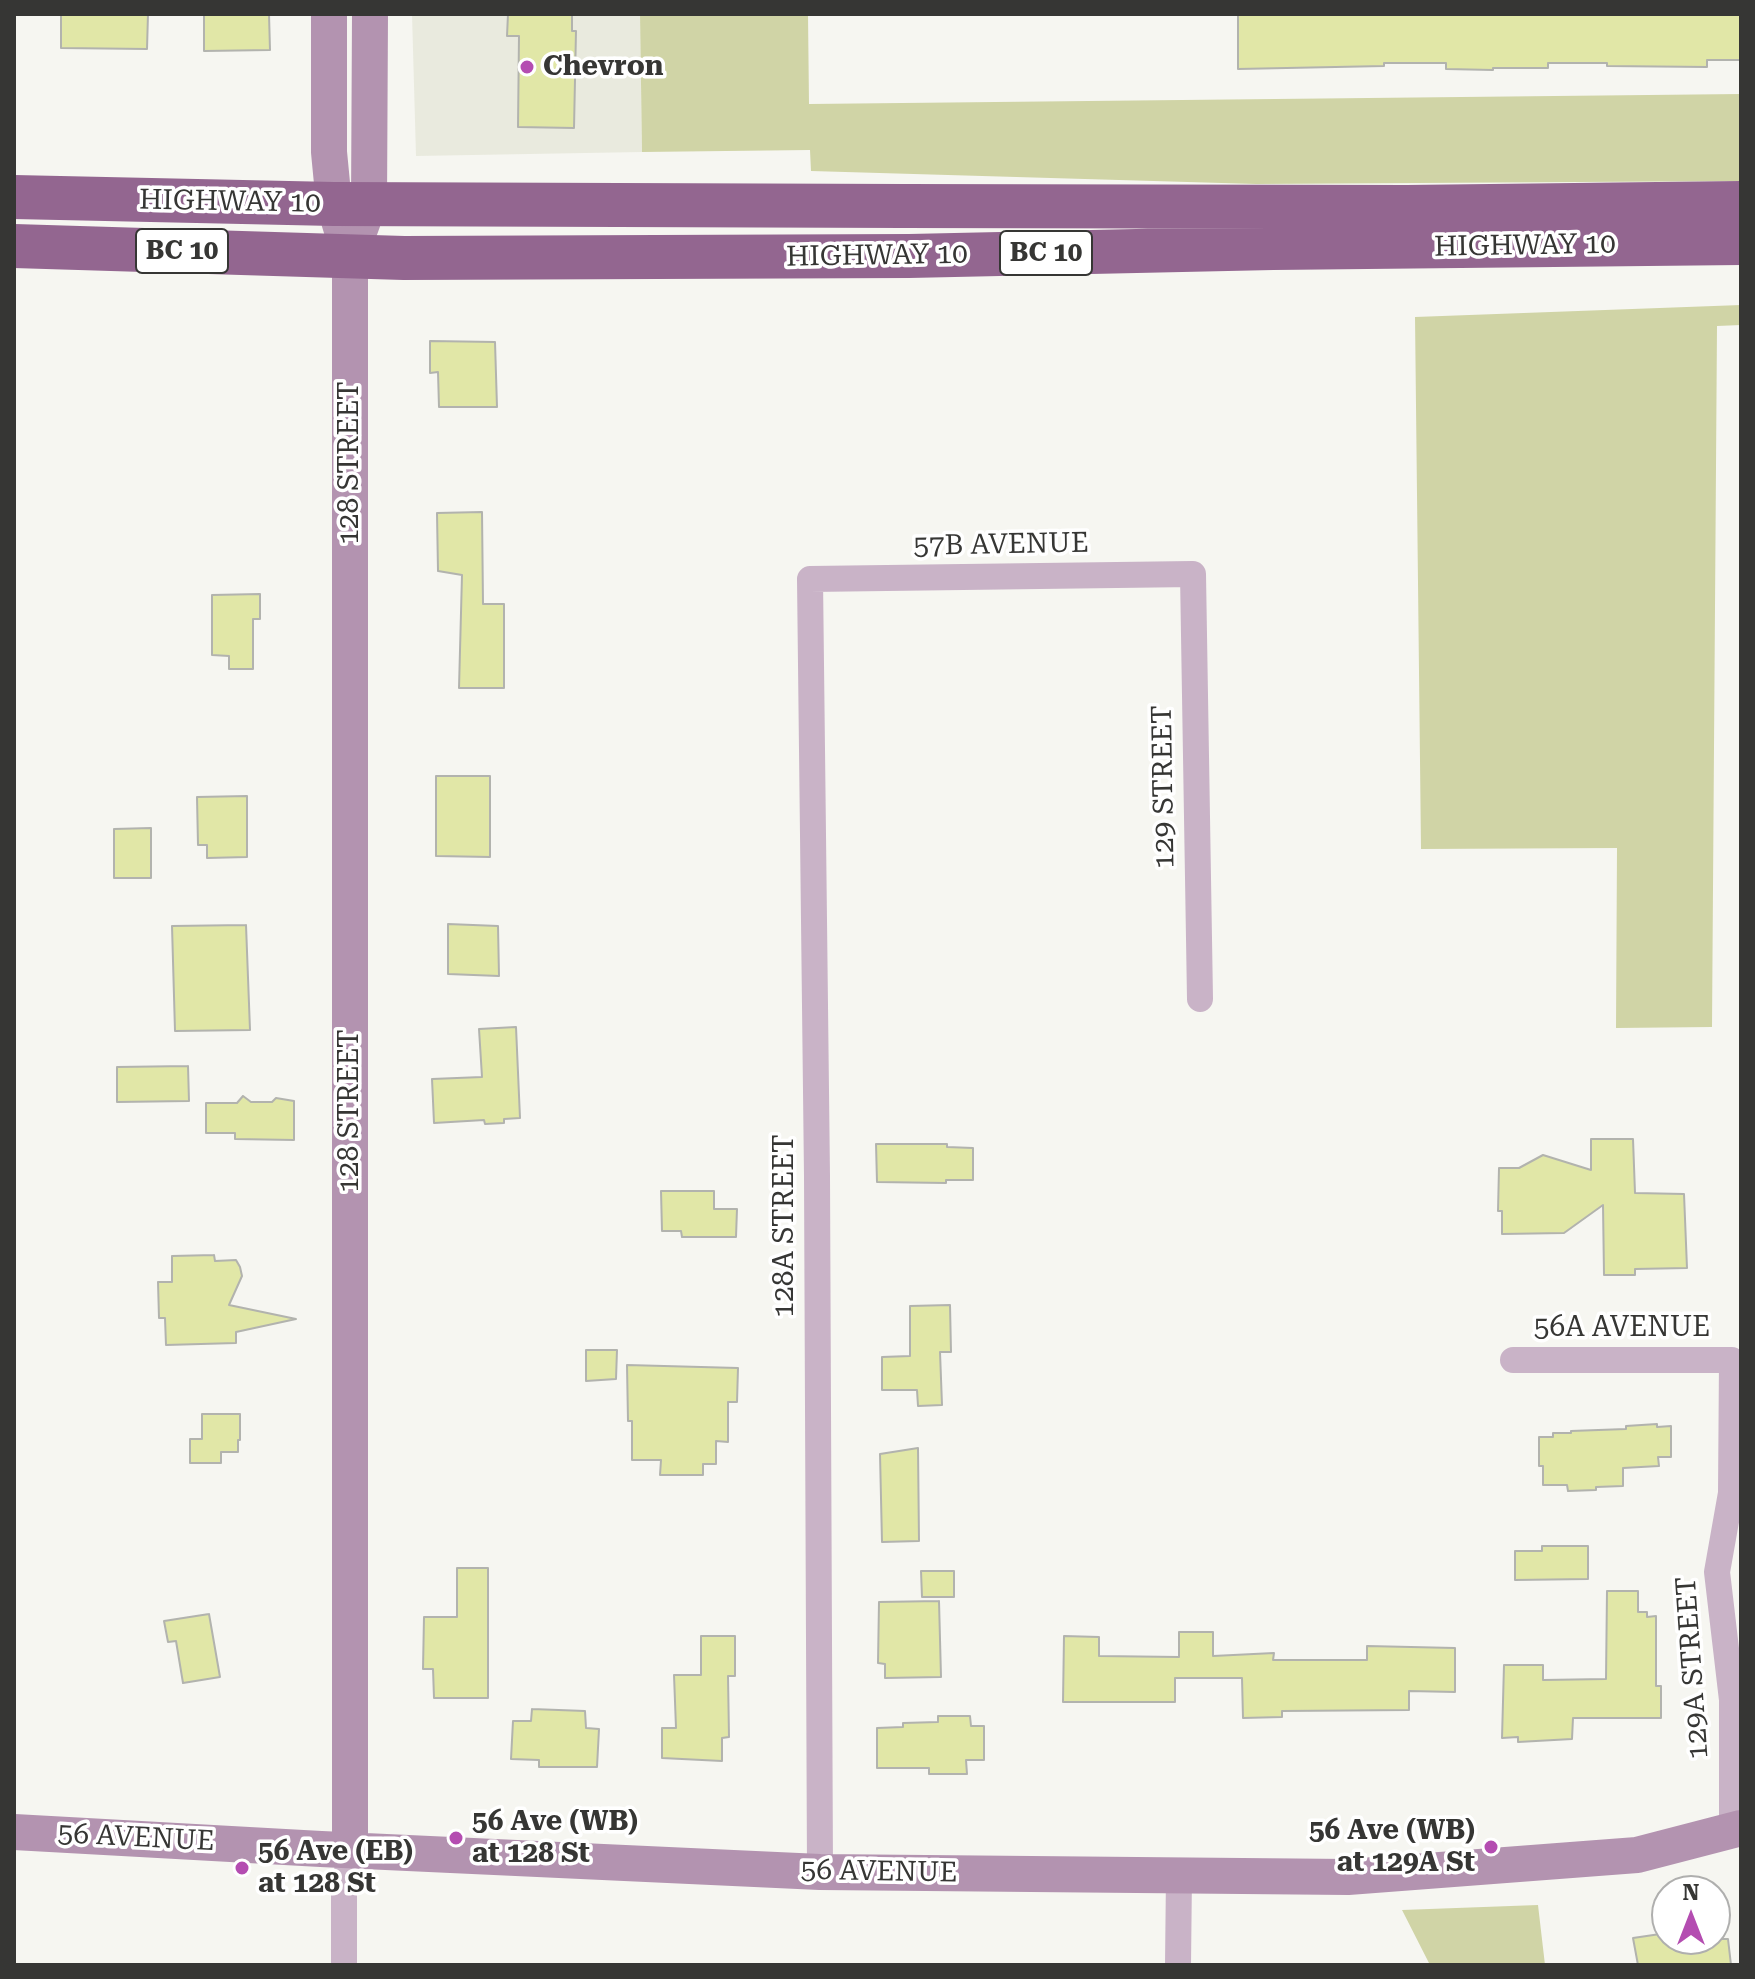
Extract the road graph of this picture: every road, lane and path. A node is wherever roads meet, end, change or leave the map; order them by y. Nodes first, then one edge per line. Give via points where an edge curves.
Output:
1 (329, 14) edge
2 (370, 14) edge
3 (14, 197) edge
4 (1741, 203) edge
5 (352, 204) junction
6 (1741, 243) edge
7 (14, 246) edge
8 (350, 257) junction
9 (1193, 574) joint
10 (810, 579) joint
11 (1200, 999) dead end
12 (1513, 1360) dead end
13 (1732, 1360) joint
14 (1736, 1828) edge
15 (14, 1832) edge
16 (350, 1850) junction
17 (820, 1872) junction
18 (1179, 1875) junction
19 (344, 1965) edge
20 (1178, 1965) edge

1 - 5 street, 128 STREET via 329,152
2 - 5 street, 128 STREET
3 - 5 highway, HIGHWAY 10 / BC 10
4 - 5 highway, HIGHWAY 10 / BC 10
5 - 8 street, 128 STREET
6 - 8 highway, HIGHWAY 10 / BC 10 via 909,256
7 - 8 highway, HIGHWAY 10 / BC 10
8 - 16 street, 128 STREET
9 - 10 street, 57B AVENUE
9 - 11 street, 129 STREET
10 - 17 street, 128A STREET
12 - 13 street, 56A AVENUE
13 - 14 street, 129A STREET via 1731,1493 1717,1572 1732,1700
14 - 18 street, 56 AVENUE via 1637,1855 1348,1877
15 - 16 street, 56 AVENUE
16 - 17 street, 56 AVENUE
16 - 19 street, 128 STREET
17 - 18 street, 56 AVENUE
18 - 20 street

